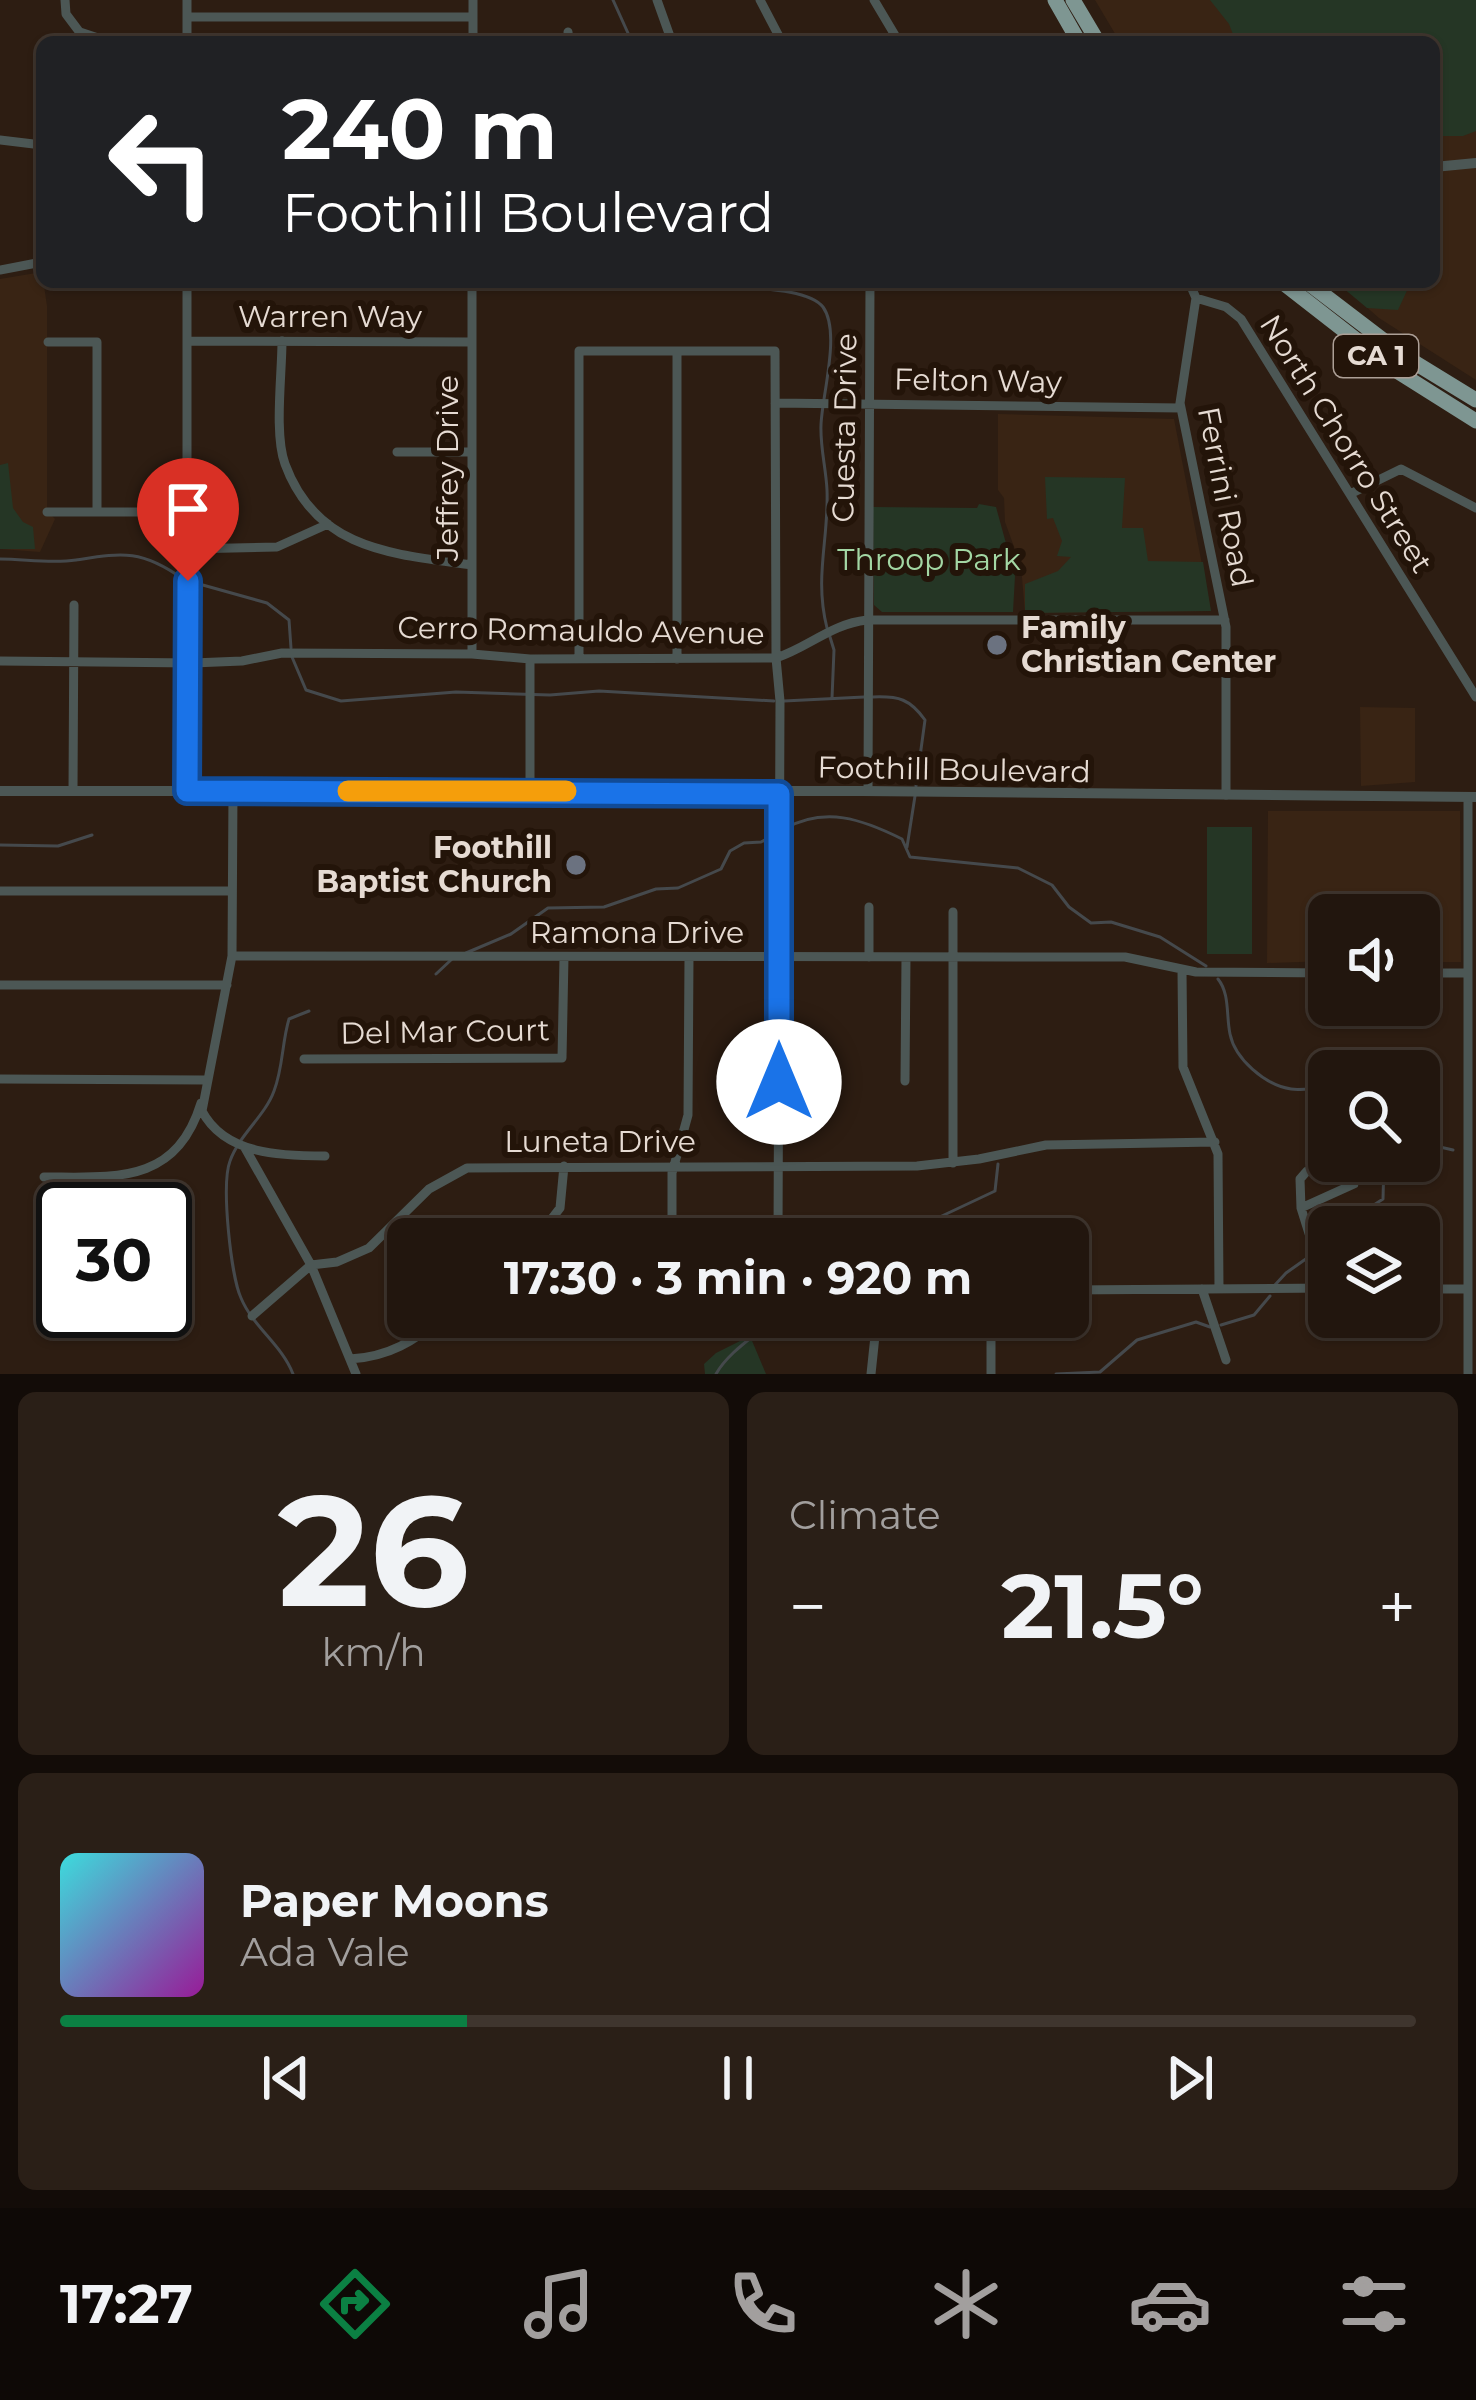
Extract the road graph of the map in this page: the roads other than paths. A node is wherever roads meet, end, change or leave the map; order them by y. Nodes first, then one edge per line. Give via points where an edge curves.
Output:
1 (65, 0) edge
2 (187, 0) edge
3 (472, 0) edge
4 (657, 0) edge
5 (760, 0) edge
6 (874, 0) edge
7 (1055, 0) edge
8 (1072, 0) edge
9 (187, 17) junction
10 (472, 17) junction
11 (80, 32) junction
12 (84, 36) edge
13 (92, 36) edge
14 (187, 36) edge
15 (472, 36) edge
16 (670, 36) edge
17 (779, 36) edge
18 (895, 36) edge
19 (1076, 36) edge
20 (1094, 36) edge
21 (0, 140) edge
22 (36, 144) edge
23 (1476, 163) edge
24 (1440, 166) edge
25 (36, 263) edge
26 (0, 270) edge
27 (187, 288) edge
28 (472, 288) edge
29 (870, 288) edge
30 (1192, 288) edge
31 (1290, 288) edge
32 (1314, 288) edge
33 (1196, 298) junction
34 (188, 341) junction
35 (282, 341) junction
36 (48, 342) dead end
37 (472, 342) junction
38 (677, 351) junction
39 (1476, 400) edge
40 (775, 403) junction
41 (869, 404) junction
42 (1180, 408) junction
43 (1476, 421) edge
44 (397, 452) dead end
45 (472, 452) junction
46 (1349, 494) junction
47 (1476, 508) edge
48 (47, 512) dead end
49 (97, 512) junction
50 (188, 512) junction
51 (328, 524) junction
52 (188, 549) junction
53 (472, 565) junction
54 (74, 605) dead end
55 (867, 620) junction
56 (1225, 620) junction
57 (472, 654) junction
58 (776, 658) junction
59 (530, 659) junction
60 (579, 659) junction
61 (676, 659) junction
62 (0, 661) edge
63 (72, 661) junction
64 (187, 663) junction
65 (1476, 698) edge
66 (0, 791) edge
67 (73, 791) junction
68 (187, 791) junction
69 (233, 791) junction
70 (868, 791) junction
71 (530, 792) junction
72 (779, 794) junction
73 (1226, 795) junction
74 (1472, 797) edge
75 (0, 891) edge
76 (232, 891) junction
77 (869, 907) dead end
78 (953, 912) dead end
79 (232, 956) junction
80 (564, 957) junction
81 (689, 957) junction
82 (779, 957) junction
83 (869, 957) junction
84 (906, 957) junction
85 (953, 957) junction
86 (1182, 971) junction
87 (1308, 973) edge
88 (1440, 973) edge
89 (1468, 973) junction
90 (0, 985) edge
91 (226, 985) junction
92 (1472, 1023) edge
93 (304, 1059) dead end
94 (0, 1079) edge
95 (206, 1080) junction
96 (905, 1081) dead end
97 (202, 1099) junction
98 (1215, 1142) junction
99 (241, 1143) junction
100 (325, 1156) dead end
101 (953, 1163) junction
102 (564, 1166) junction
103 (674, 1166) junction
104 (779, 1166) junction
105 (44, 1178) dead end
106 (1301, 1208) junction
107 (552, 1218) edge
108 (672, 1218) edge
109 (778, 1218) edge
110 (1473, 1229) edge
111 (1308, 1230) edge
112 (311, 1265) junction
113 (1308, 1288) edge
114 (1440, 1288) edge
115 (1202, 1289) junction
116 (1219, 1289) junction
117 (1468, 1289) junction
118 (1089, 1290) edge
119 (252, 1316) dead end
120 (415, 1338) edge
121 (875, 1338) edge
122 (991, 1338) edge
123 (350, 1359) junction
124 (1226, 1360) dead end
125 (356, 1374) edge
126 (871, 1374) edge
127 (991, 1374) edge
128 (1468, 1374) edge

1 - 11 street
2 - 9 street
3 - 10 street
4 - 16 street
5 - 17 street
6 - 18 street
7 - 19 highway
8 - 20 highway
9 - 10 street
9 - 14 street
10 - 15 street
11 - 12 street
11 - 13 street
21 - 22 street
23 - 24 street
25 - 26 street
27 - 34 street
28 - 37 street, Jeffrey Drive
29 - 41 street, Cuesta Drive
30 - 33 street
31 - 43 highway, CA 1
32 - 39 highway, CA 1
33 - 42 street, Ferrini Road
33 - 46 street, North Chorro Street via 1241,319
34 - 35 street, Warren Way
34 - 50 street
35 - 37 street, Warren Way
35 - 51 street via 284,463
36 - 49 street via 97,342
37 - 45 street, Jeffrey Drive
38 - 40 street via 775,351
38 - 60 street via 579,351
38 - 61 street
40 - 41 street, Felton Way
40 - 58 street
41 - 42 street, Felton Way
41 - 55 street, Cuesta Drive
42 - 56 street, Ferrini Road
44 - 45 street
45 - 53 street, Jeffrey Drive
46 - 47 street via 1401,469
46 - 65 street, North Chorro Street
48 - 49 street
49 - 50 street
50 - 52 street
51 - 52 street via 277,547
51 - 53 street via 367,548
52 - 64 street
53 - 57 street, Jeffrey Drive
54 - 63 street
55 - 56 street, Cerro Romauldo Avenue
55 - 58 street, Cerro Romauldo Avenue via 827,629
55 - 70 street, Cuesta Drive
56 - 73 street, Ferrini Road
57 - 59 street, Cerro Romauldo Avenue
57 - 64 street, Cerro Romauldo Avenue via 282,652
58 - 61 street, Cerro Romauldo Avenue
58 - 72 street
59 - 60 street, Cerro Romauldo Avenue
59 - 71 street
60 - 61 street, Cerro Romauldo Avenue
62 - 63 street, Cerro Romauldo Avenue
63 - 64 street, Cerro Romauldo Avenue
63 - 67 street
64 - 68 street
66 - 67 street, Foothill Boulevard
67 - 68 street, Foothill Boulevard
68 - 69 street, Foothill Boulevard
69 - 71 street, Foothill Boulevard
69 - 76 street
70 - 72 street, Foothill Boulevard
70 - 73 street, Foothill Boulevard
71 - 72 street, Foothill Boulevard
72 - 82 street
73 - 74 street, Foothill Boulevard
74 - 89 street
75 - 76 street
76 - 79 street
77 - 83 street
78 - 85 street
79 - 80 street, Ramona Drive
79 - 91 street
80 - 81 street, Ramona Drive
80 - 93 street, Del Mar Court via 562,1058
81 - 82 street, Ramona Drive
81 - 103 street via 688,1114
82 - 83 street, Ramona Drive
82 - 104 street
83 - 84 street, Ramona Drive
84 - 85 street, Ramona Drive
84 - 96 street
85 - 86 street, Ramona Drive via 1125,957
85 - 101 street
86 - 87 street, Ramona Drive
86 - 98 street via 1183,1066
88 - 89 street
89 - 92 street
90 - 91 street
91 - 95 street
92 - 110 street
94 - 95 street
95 - 97 street
97 - 99 street via 208,1122
97 - 105 street via 187,1135 152,1168
98 - 101 street, Luneta Drive via 1046,1145
98 - 116 street
99 - 100 street via 270,1156
99 - 112 street
101 - 104 street, Luneta Drive
102 - 103 street, Luneta Drive
102 - 107 street
102 - 112 street, Luneta Drive via 453,1173 369,1247
103 - 104 street, Luneta Drive
103 - 108 street
104 - 109 street
106 - 106 street via 1298,1187 1307,1171 1352,1169 1354,1184
106 - 111 street
110 - 117 street
112 - 119 street, Luneta Drive
112 - 123 street
113 - 116 street
114 - 117 street
115 - 116 street
115 - 118 street
115 - 124 street
117 - 128 street
120 - 123 street
121 - 126 street
122 - 127 street
123 - 125 street

